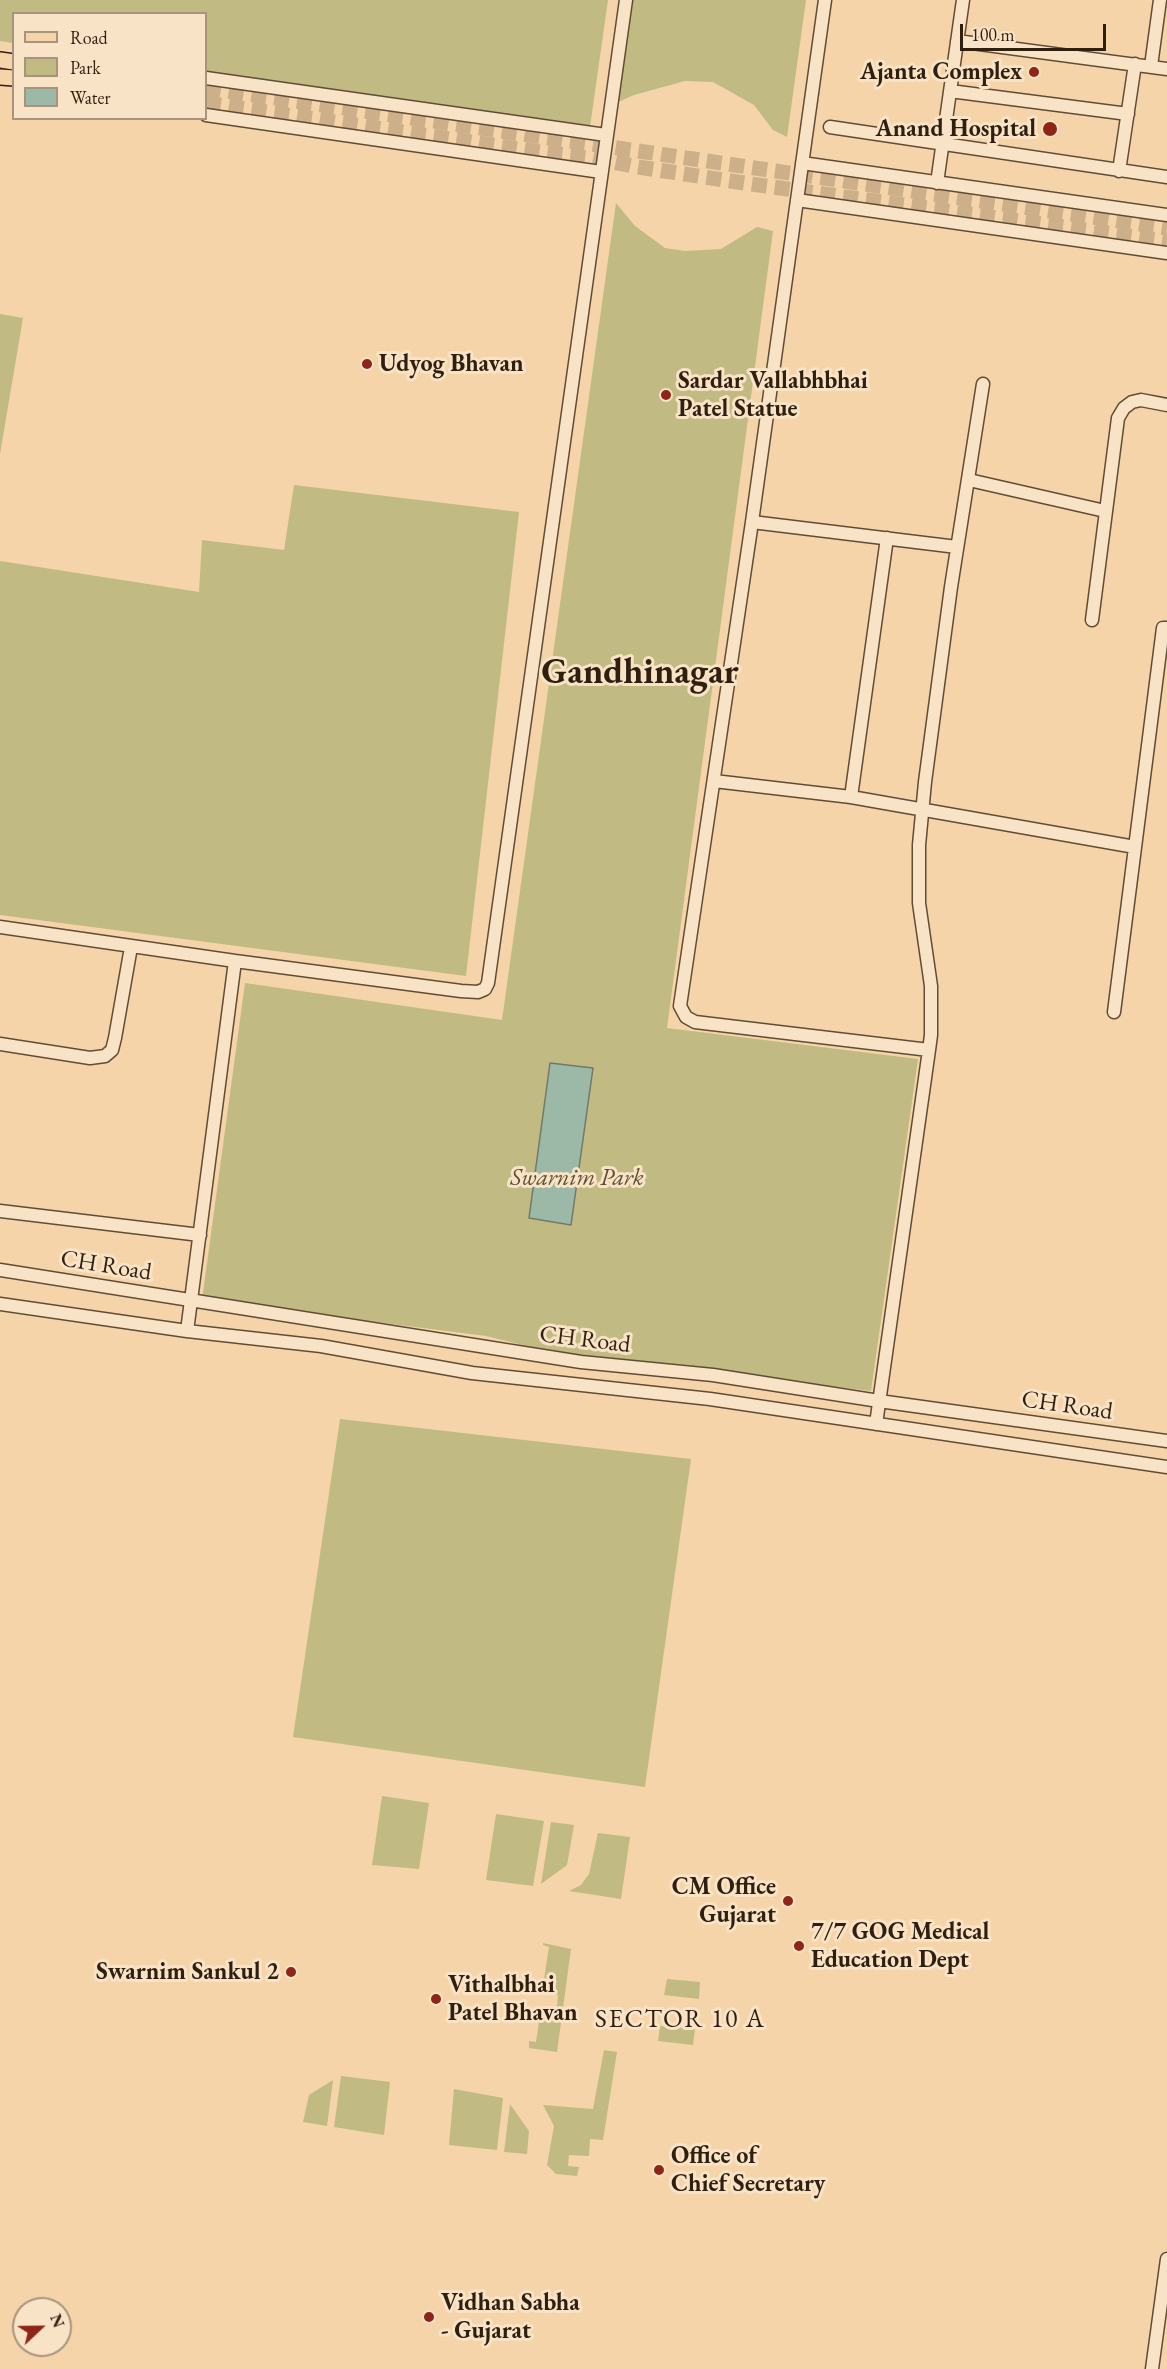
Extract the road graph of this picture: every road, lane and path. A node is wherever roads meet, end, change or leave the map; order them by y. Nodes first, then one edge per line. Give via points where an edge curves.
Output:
1 (626, 0) edge
2 (825, 0) edge
3 (963, 0) edge
4 (1160, 0) edge
5 (957, 41) junction
6 (1135, 64) junction
7 (1151, 66) junction
8 (1167, 69) edge
9 (207, 78) edge
10 (950, 91) junction
11 (1128, 114) junction
12 (207, 115) edge
13 (830, 127) dead end
14 (606, 135) junction
15 (942, 145) junction
16 (802, 163) junction
17 (1119, 171) junction
18 (601, 172) junction
19 (1167, 177) edge
20 (937, 183) junction
21 (797, 200) junction
22 (1167, 215) edge
23 (1167, 253) edge
24 (983, 384) dead end
25 (1167, 405) edge
26 (969, 480) junction
27 (1105, 512) junction
28 (752, 522) junction
29 (887, 538) junction
30 (957, 547) junction
31 (1092, 620) dead end
32 (1167, 628) edge
33 (714, 781) junction
34 (851, 797) junction
35 (922, 810) junction
36 (1135, 846) junction
37 (0, 927) edge
38 (131, 947) junction
39 (235, 961) junction
40 (1114, 1012) dead end
41 (0, 1044) edge
42 (929, 1050) junction
43 (0, 1211) edge
44 (200, 1235) junction
45 (0, 1270) edge
46 (191, 1300) junction
47 (0, 1304) edge
48 (187, 1331) junction
49 (879, 1401) junction
50 (876, 1424) junction
51 (1167, 1441) edge
52 (1167, 1467) edge
53 (1167, 2259) edge
54 (1152, 2369) edge

1 - 14 street
2 - 16 street
3 - 5 street
4 - 7 street
5 - 6 street
5 - 10 street
6 - 7 street
6 - 11 street
7 - 8 street
9 - 14 street
10 - 11 street
10 - 15 street
11 - 17 street
12 - 18 street
13 - 15 street
14 - 18 street
15 - 17 street
15 - 20 street
16 - 20 street
16 - 21 street
17 - 19 street
18 - 39 street via 488,983 478,992 461,991
20 - 22 street
21 - 23 street
21 - 28 street
24 - 26 street
25 - 27 street via 1132,402 1118,418
26 - 27 street
26 - 30 street
27 - 31 street
28 - 29 street
28 - 33 street
29 - 30 street
29 - 34 street
30 - 35 street
32 - 36 street via 1163,628
33 - 34 street
33 - 42 street via 680,1006 686,1017 695,1022
34 - 35 street
35 - 36 street
35 - 42 street via 919,903 931,986
36 - 40 street
37 - 38 street
38 - 39 street
38 - 41 street via 116,1038 105,1056 90,1058
39 - 44 street
42 - 49 street
43 - 44 street
44 - 46 street
45 - 46 street, CH Road
46 - 48 street
46 - 49 street, CH Road via 559,1359 731,1378
47 - 48 street, CH Road
48 - 50 street, CH Road
49 - 50 street
49 - 51 street, CH Road
50 - 52 street, CH Road
53 - 54 street

